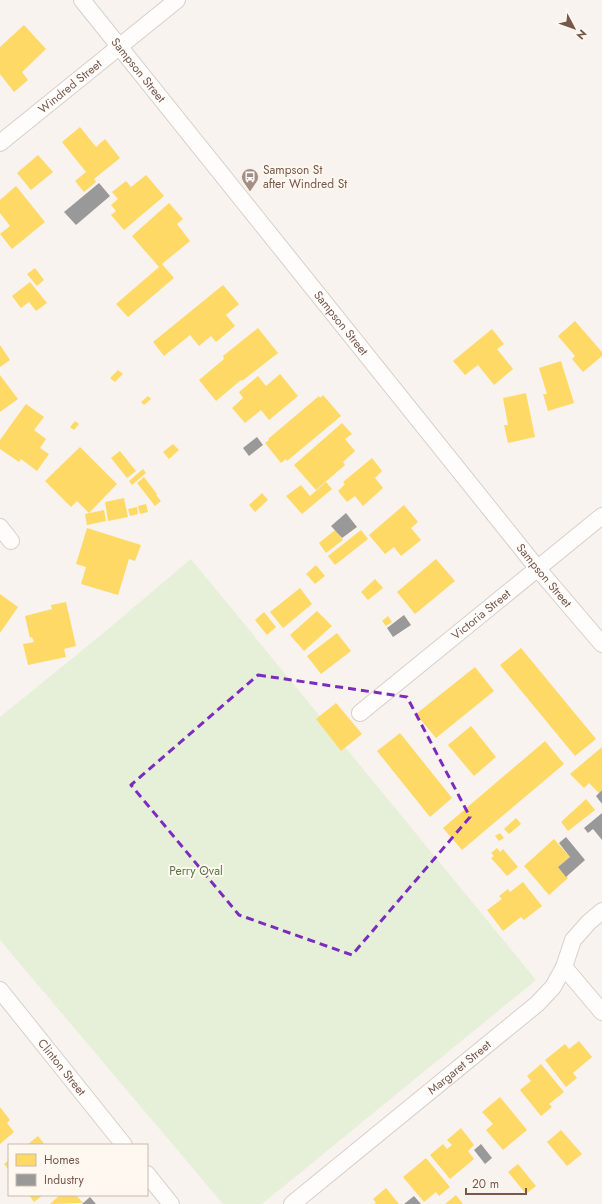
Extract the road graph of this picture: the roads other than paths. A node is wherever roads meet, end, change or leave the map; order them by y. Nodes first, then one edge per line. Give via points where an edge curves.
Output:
1 (82, 0) edge
2 (177, 0) edge
3 (120, 46) junction
4 (0, 143) edge
5 (602, 516) edge
6 (0, 527) edge
7 (11, 541) dead end
8 (538, 569) junction
9 (602, 644) edge
10 (360, 713) dead end
11 (602, 911) edge
12 (564, 967) junction
13 (0, 990) edge
14 (602, 1012) edge
15 (123, 1144) edge
16 (148, 1175) edge
17 (171, 1204) edge
18 (292, 1204) edge

1 - 3 street, Sampson Street
2 - 3 street, Windred Street
3 - 4 street, Windred Street
3 - 8 street, Sampson Street
5 - 8 street, Victoria Street
6 - 7 street
8 - 9 street, Sampson Street
8 - 10 street, Victoria Street
11 - 12 street, Margaret Street via 573,940
12 - 14 street
12 - 18 street, Margaret Street via 553,987 537,1004
13 - 15 street, Clinton Street
16 - 17 street

